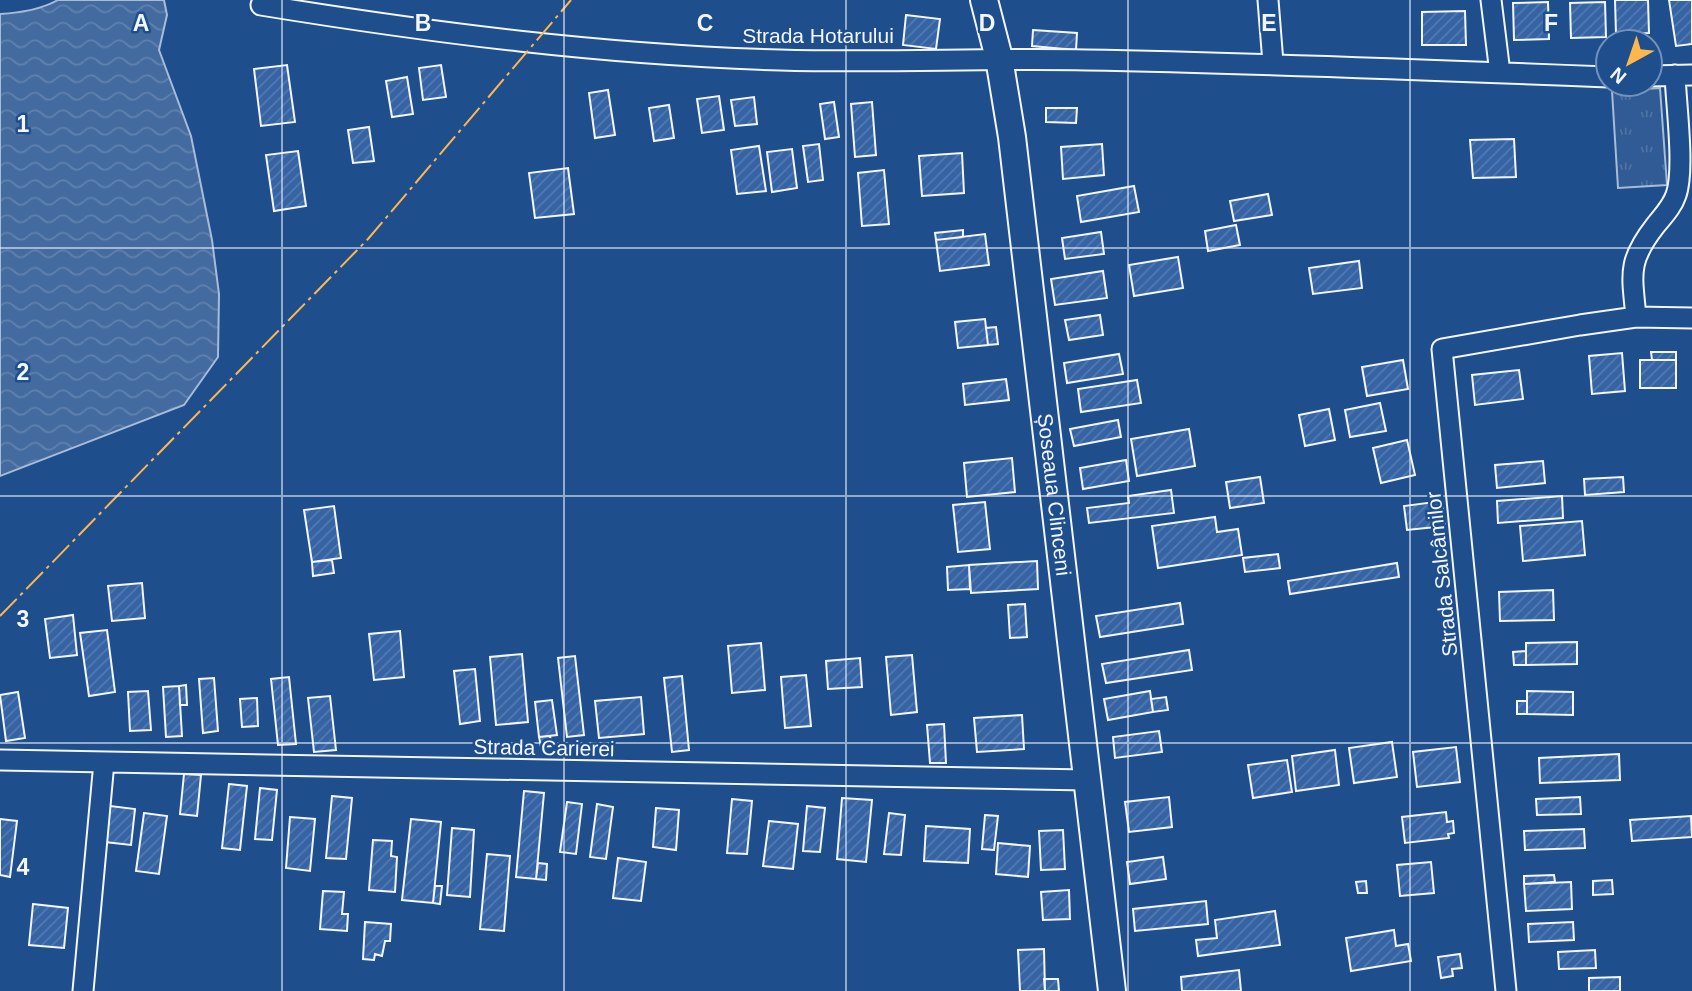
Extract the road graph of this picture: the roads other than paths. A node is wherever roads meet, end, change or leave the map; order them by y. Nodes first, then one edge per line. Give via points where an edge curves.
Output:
1 (984, 0) edge
2 (1268, 0) edge
3 (1491, 0) edge
4 (261, 5) dead end
5 (999, 58) junction
6 (1273, 63) junction
7 (1500, 73) junction
8 (1683, 75) edge
9 (1594, 76) edge
10 (1664, 76) edge
11 (1636, 317) junction
12 (1692, 318) edge
13 (0, 760) edge
14 (104, 762) junction
15 (1088, 780) junction
16 (83, 991) edge
17 (1112, 991) edge
18 (1506, 991) edge

1 - 5 main road, Șoseaua Clinceni
2 - 6 street
3 - 7 street
4 - 5 street, Strada Hotarului via 455,34 700,57
5 - 6 street, Strada Hotarului
5 - 15 main road, Șoseaua Clinceni
6 - 7 street, Strada Hotarului
7 - 9 street, Strada Hotarului
8 - 10 street
8 - 11 street via 1677,193 1639,248 1632,272
11 - 12 street
11 - 18 street, Strada Salcâmilor via 1442,349
13 - 14 street, Strada Carierei
14 - 15 street, Strada Carierei
14 - 16 street
15 - 17 main road, Șoseaua Clinceni

